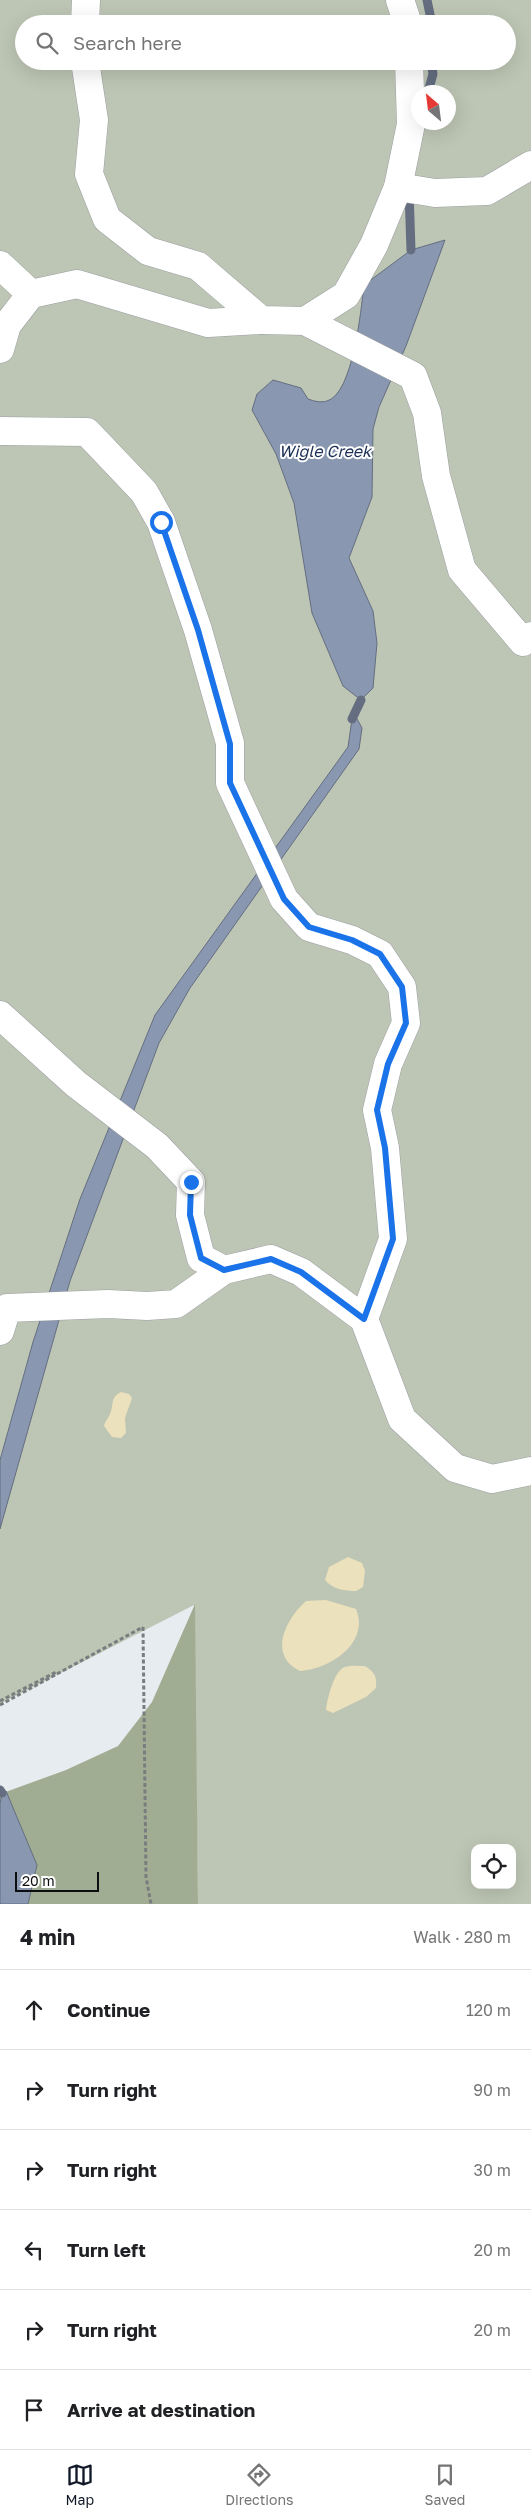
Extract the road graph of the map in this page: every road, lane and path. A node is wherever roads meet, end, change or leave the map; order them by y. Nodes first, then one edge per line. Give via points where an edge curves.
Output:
1 (86, 0) edge
2 (400, 0) edge
3 (85, 15) edge
4 (405, 15) edge
5 (86, 70) edge
6 (409, 70) edge
7 (531, 165) edge
8 (398, 187) junction
9 (0, 265) edge
10 (31, 294) junction
11 (261, 320) junction
12 (305, 321) junction
13 (0, 349) edge
14 (0, 431) edge
15 (531, 636) edge
16 (0, 1015) edge
17 (224, 1270) junction
18 (2, 1317) edge
19 (364, 1319) junction
20 (531, 1471) edge
21 (143, 1627) junction
22 (0, 1700) edge
23 (0, 1704) edge
24 (151, 1904) edge

1 - 3 lane
2 - 4 lane
5 - 11 lane via 94,120 89,174 107,218 148,251 198,266
6 - 8 lane via 411,124
7 - 8 lane via 487,191 435,193
8 - 12 lane via 374,245 346,295
9 - 10 lane
10 - 11 lane via 77,284 208,324
10 - 13 lane via 7,325
11 - 12 lane
12 - 15 lane via 414,376 426,413 436,476 462,570 523,642
14 - 19 lane via 88,432 144,492 161,522 198,630 230,744 230,783 284,899 309,927 352,940 380,954 402,987 406,1023 388,1064 377,1110 385,1148 393,1239
16 - 17 lane via 76,1084 157,1146 191,1182 190,1215 201,1258
17 - 18 lane via 176,1304 108,1304
17 - 19 lane via 271,1259 301,1272
19 - 20 lane via 402,1419 455,1468 492,1479
21 - 22 path
21 - 23 path
21 - 24 path via 146,1877

